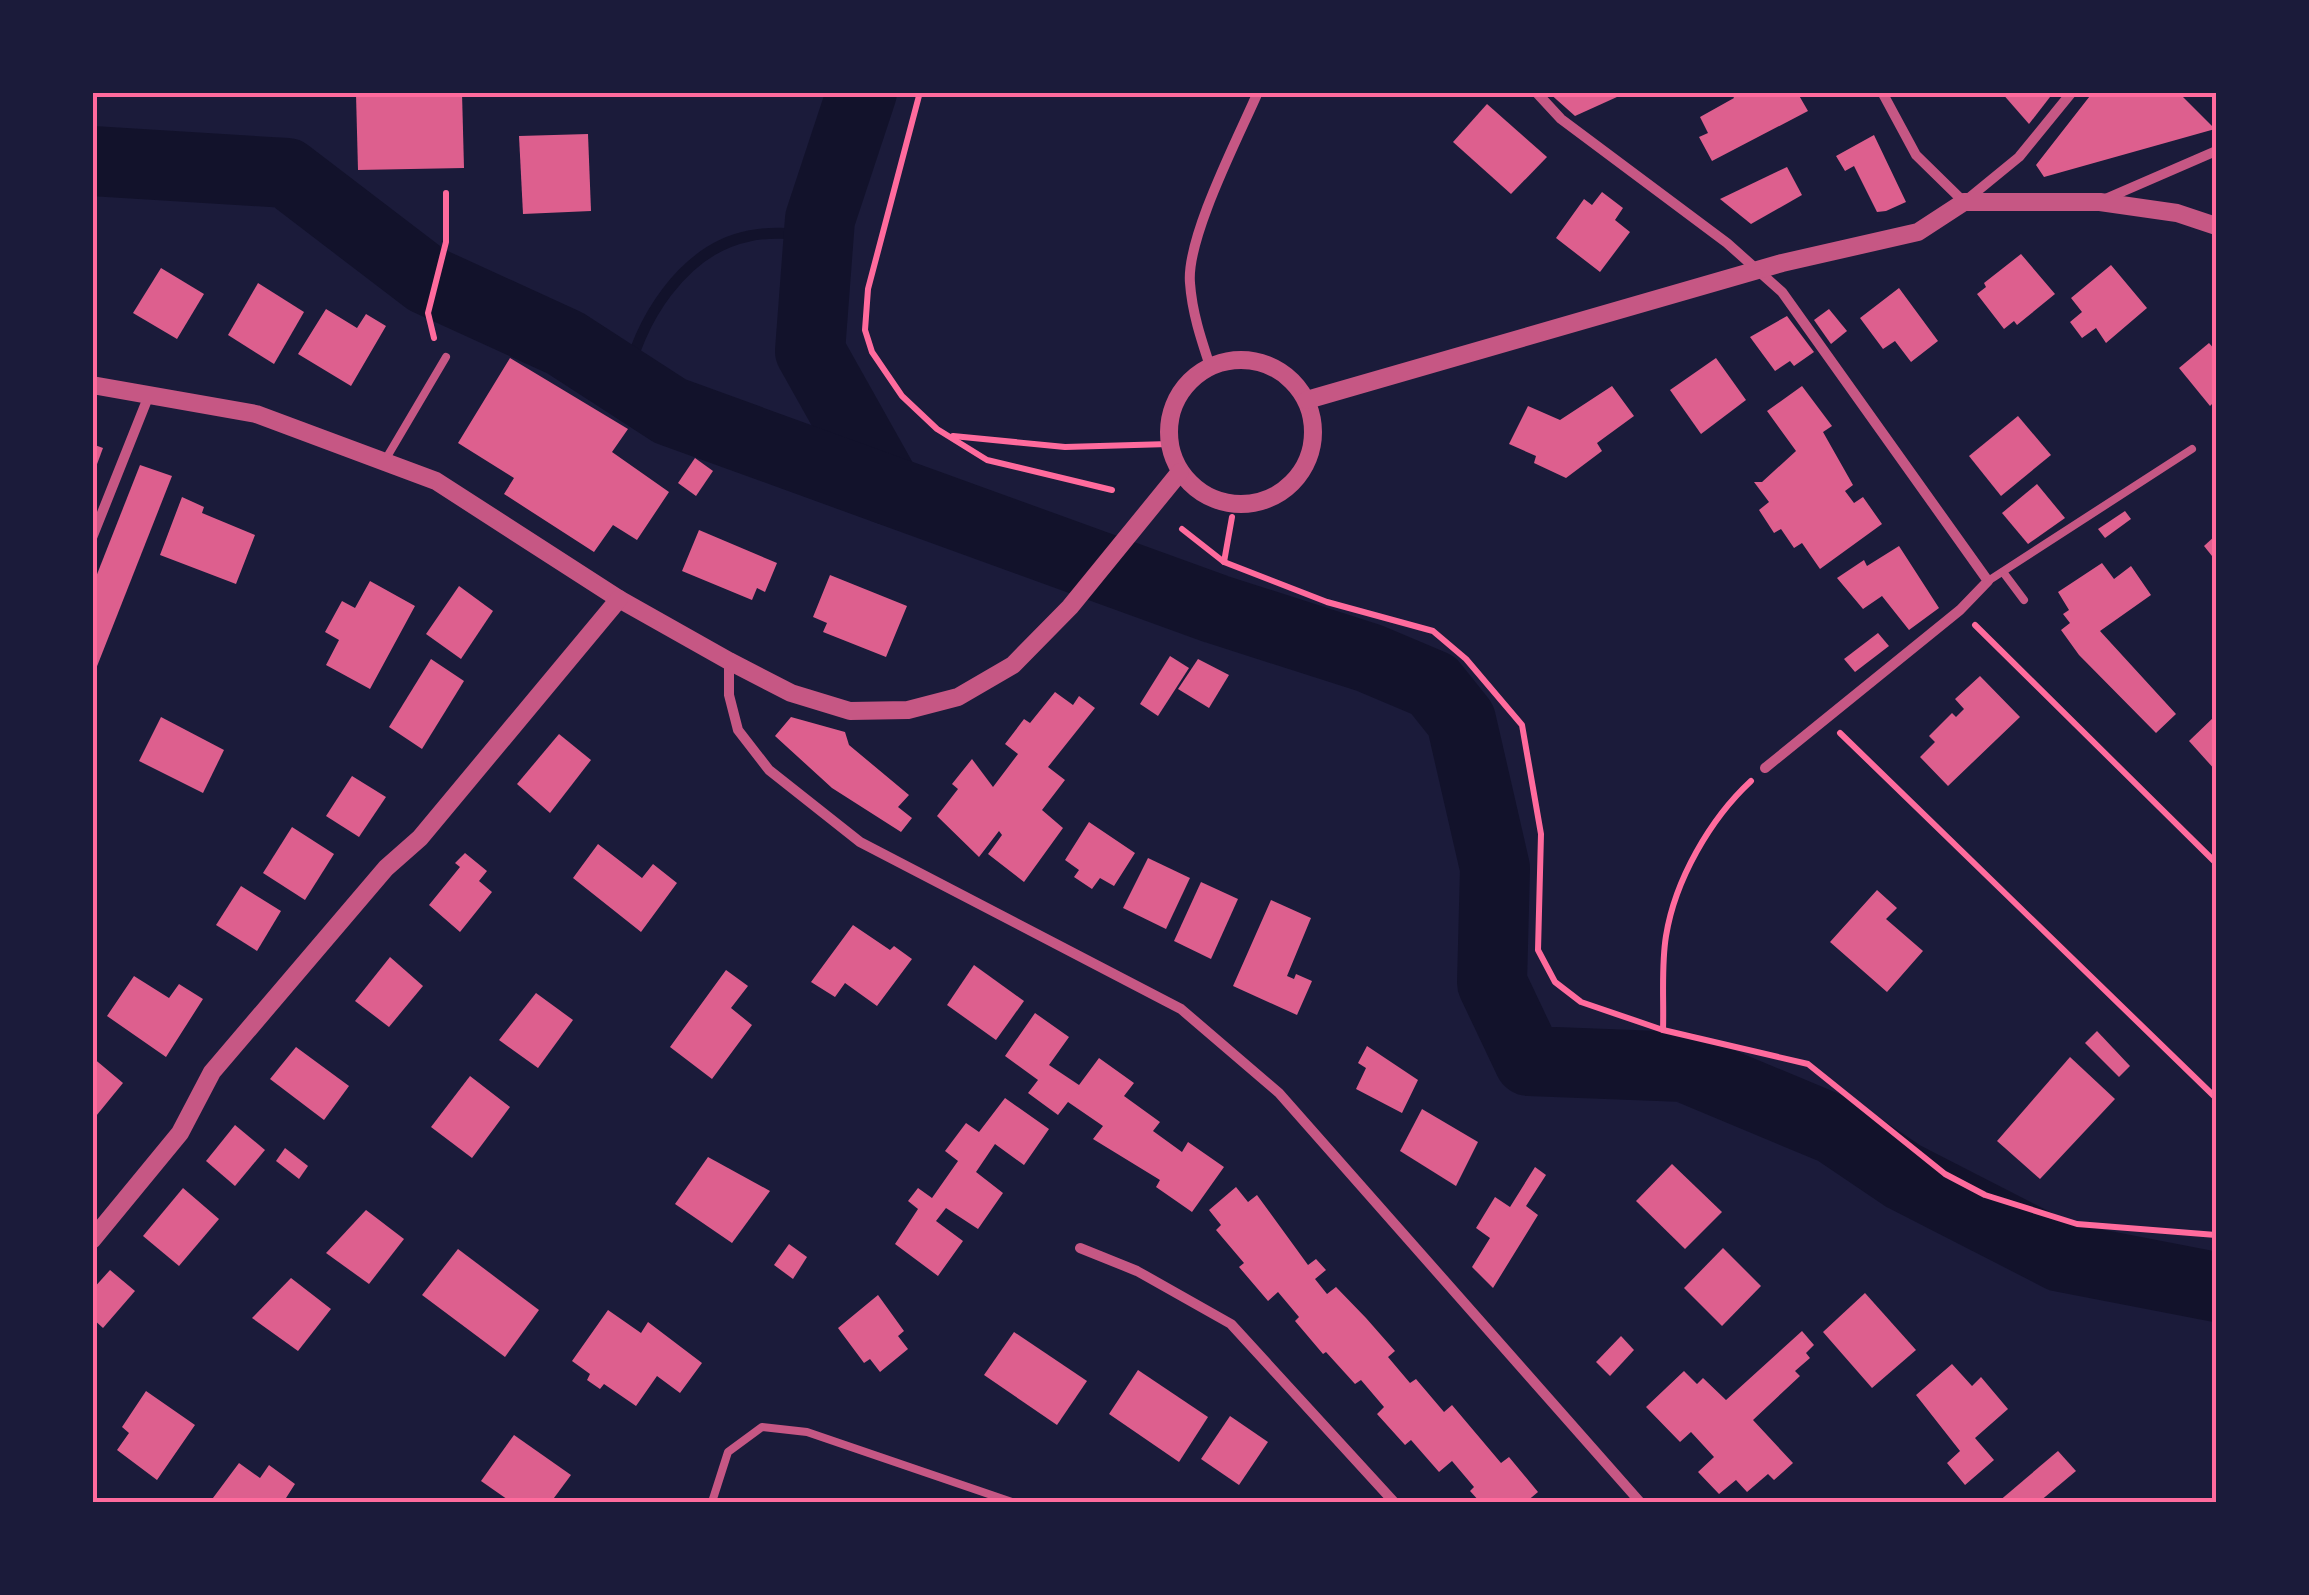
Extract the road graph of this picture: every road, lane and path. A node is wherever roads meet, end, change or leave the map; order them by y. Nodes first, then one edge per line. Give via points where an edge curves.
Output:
1 (920, 92) edge
2 (1258, 92) edge
3 (1536, 92) edge
4 (1882, 92) edge
5 (2072, 92) edge
6 (2216, 151) edge
7 (446, 193) dead end
8 (1964, 202) junction
9 (2100, 202) junction
10 (2216, 226) edge
11 (1762, 271) junction
12 (428, 313) dead end
13 (446, 357) dead end
14 (1210, 366) junction
15 (92, 385) edge
16 (149, 394) junction
17 (1307, 400) junction
18 (951, 436) junction
19 (1169, 444) junction
20 (2192, 449) dead end
21 (384, 462) junction
22 (1180, 472) junction
23 (1112, 490) dead end
24 (1232, 518) dead end
25 (1182, 529) dead end
26 (92, 538) edge
27 (1224, 562) junction
28 (2003, 572) junction
29 (1988, 581) junction
30 (620, 600) junction
31 (2024, 600) dead end
32 (1960, 610) junction
33 (729, 661) junction
34 (1825, 718) junction
35 (1765, 768) joint
36 (2216, 863) edge
37 (1663, 1030) junction
38 (2216, 1098) edge
39 (2216, 1234) edge
40 (92, 1240) edge
41 (1080, 1248) dead end
42 (1631, 1500) edge
43 (712, 1502) edge
44 (1012, 1502) edge
45 (1394, 1502) edge

1 - 18 path via 868,290 866,330 872,352 902,396
2 - 14 street via 1211,197 1189,279
3 - 11 street via 1561,119
4 - 8 street via 1916,155
5 - 8 street via 2019,157
6 - 9 street
7 - 12 path via 446,242
8 - 9 street
8 - 11 street via 1918,232
9 - 10 street
11 - 17 street
11 - 29 street
13 - 21 lane
14 - 17 street via 1255,361 1294,382
14 - 19 street via 1176,398
15 - 16 street
16 - 21 street via 256,414
16 - 26 street
17 - 22 street via 1310,457 1272,498 1234,505 1213,500
18 - 19 path via 1066,448
18 - 23 path via 987,460
19 - 22 street
20 - 28 lane
21 - 30 street via 436,481
22 - 33 street via 1070,607 1013,665 958,697 908,710 850,711 791,693
24 - 27 path
25 - 27 path
27 - 37 path via 1326,602 1432,631 1466,658 1522,724 1541,834 1538,950 1555,982 1581,1002
28 - 29 lane
28 - 31 lane
29 - 32 street
30 - 33 street
30 - 40 street via 212,1072 180,1133
32 - 34 street
32 - 36 path
33 - 42 street via 738,730 769,770 860,842 1182,1008 1279,1093
34 - 35 street
34 - 38 path
35 - 37 path via 1729,802 1677,896 1666,936
37 - 39 path via 1808,1064 1945,1174 1986,1195 2077,1224
41 - 45 street via 1138,1271 1232,1324
43 - 44 lane via 728,1452 762,1427 808,1432

